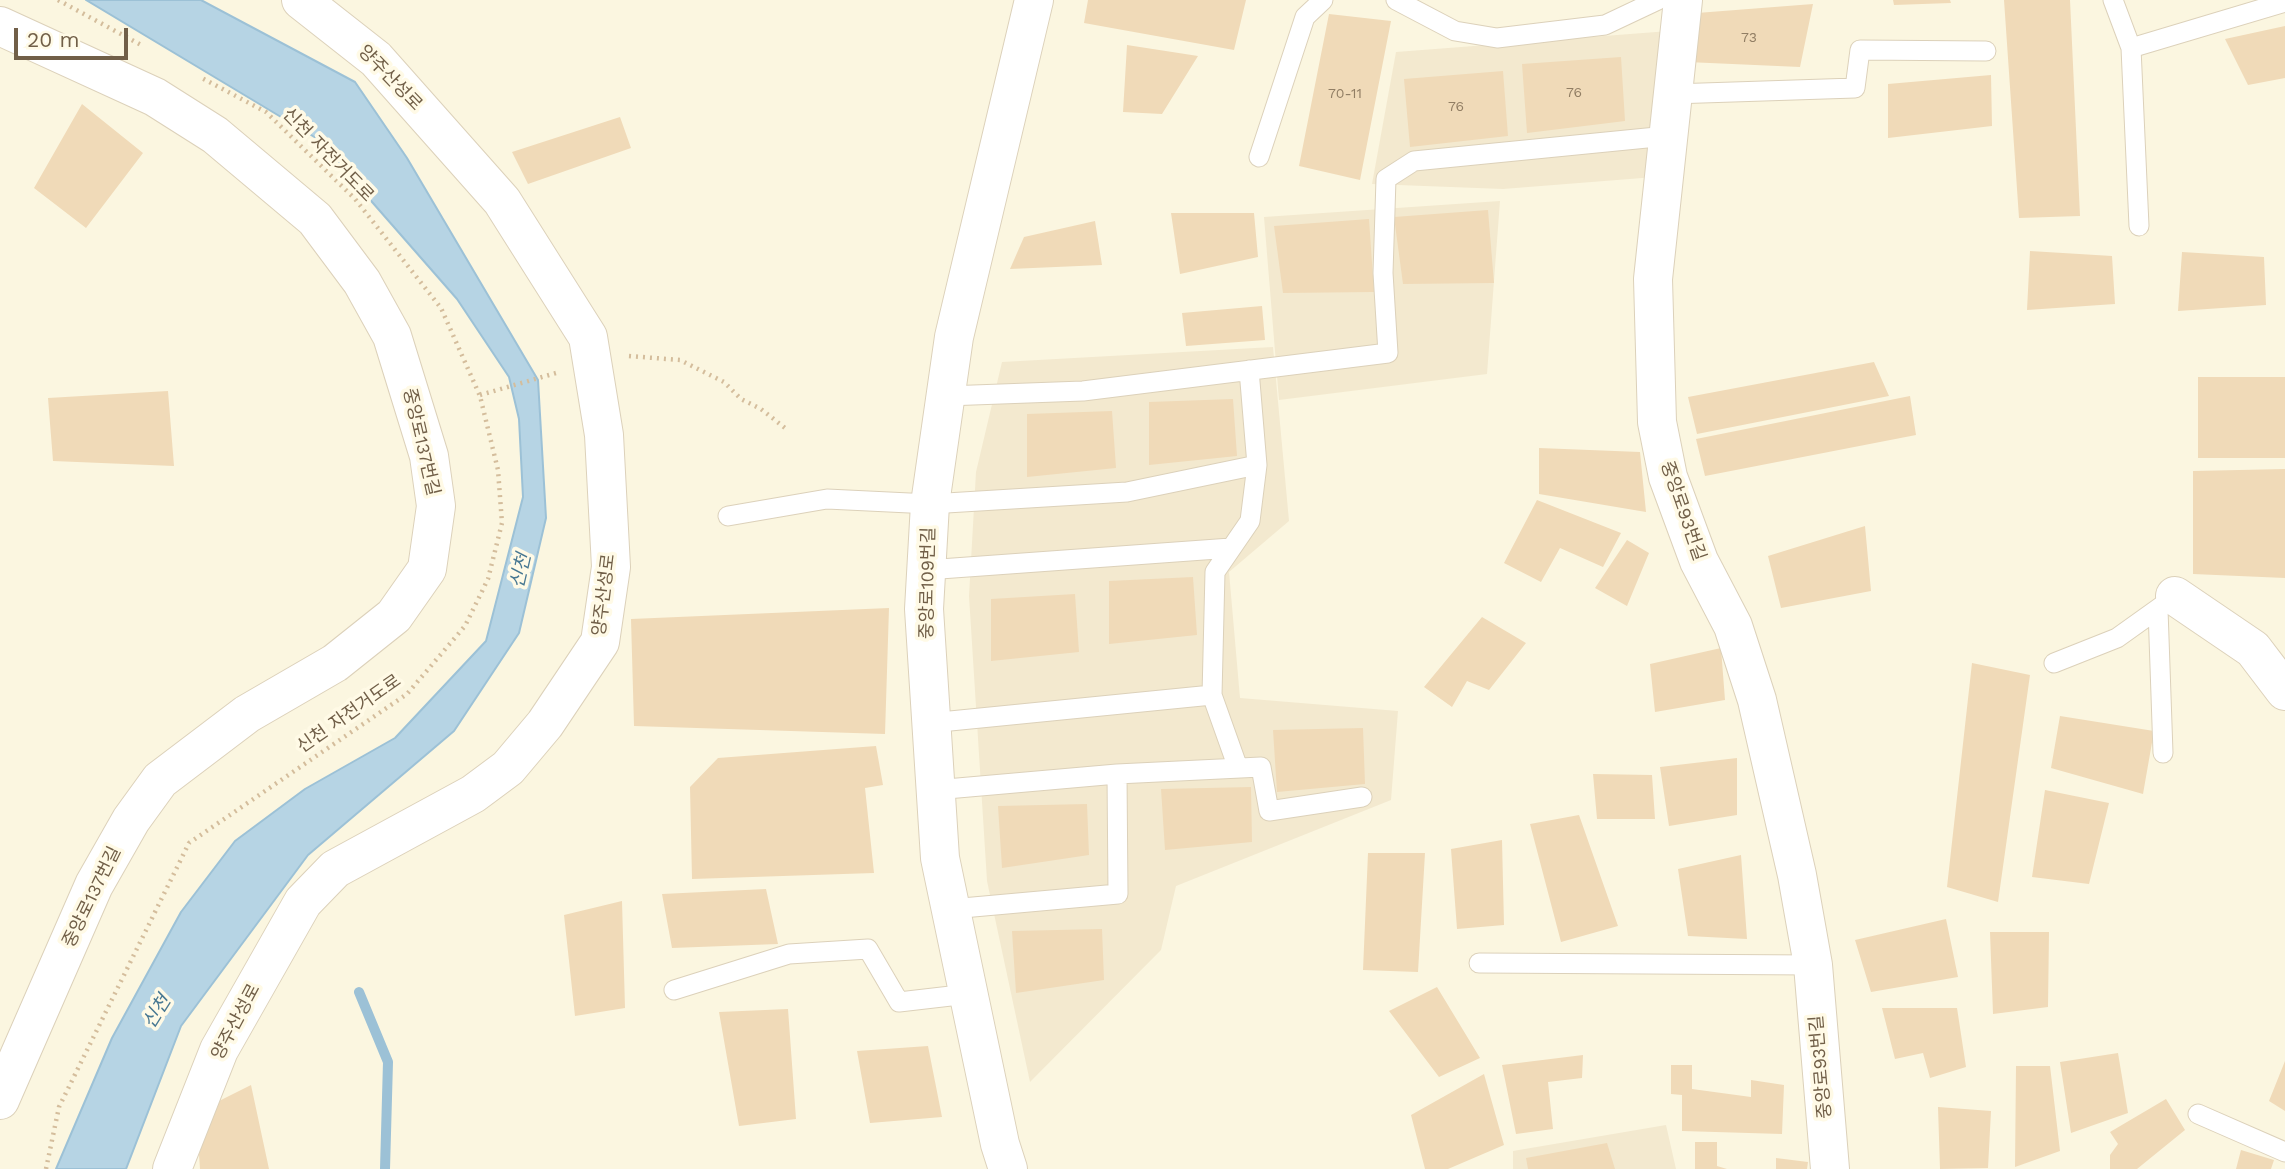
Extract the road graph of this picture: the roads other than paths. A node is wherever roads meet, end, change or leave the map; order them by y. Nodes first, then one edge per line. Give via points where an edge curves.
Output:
1 (301, 0) edge
2 (1034, 0) edge
3 (1323, 0) edge
4 (1396, 0) edge
5 (1658, 0) edge
6 (1683, 0) edge
7 (2113, 0) edge
8 (2285, 2) edge
9 (0, 26) edge
10 (2131, 48) junction
11 (1986, 51) dead end
12 (1672, 94) junction
13 (1667, 136) junction
14 (1259, 157) dead end
15 (2138, 226) dead end
16 (1249, 370) junction
17 (946, 396) junction
18 (1257, 465) junction
19 (930, 504) junction
20 (728, 516) dead end
21 (1231, 548) junction
22 (926, 570) junction
23 (2166, 603) junction
24 (2054, 663) dead end
25 (2285, 691) edge
26 (1212, 695) junction
27 (930, 723) junction
28 (2163, 753) dead end
29 (1238, 768) junction
30 (1117, 774) junction
31 (935, 790) junction
32 (1362, 797) dead end
33 (951, 909) junction
34 (1479, 963) dead end
35 (1813, 965) junction
36 (674, 990) dead end
37 (968, 994) junction
38 (0, 1100) edge
39 (2198, 1114) dead end
40 (2285, 1152) edge
41 (172, 1169) edge
42 (1008, 1169) edge
43 (1830, 1169) edge

1 - 41 street, 양주산성로 via 376,58 502,201 587,337 604,435 611,567 600,642 545,724 508,768 473,794 334,869 303,902 219,1050
2 - 17 street, 중앙로109번길 via 954,337
3 - 14 lane via 1305,17
4 - 5 lane via 1455,31 1497,38 1605,24
6 - 12 street, 중앙로93번길
7 - 10 lane
8 - 10 lane
9 - 38 street, 중앙로137번길 via 155,97 215,135 314,219 362,282 392,337 429,456 436,506 427,569 394,616 335,663 247,714 160,780 94,885
10 - 15 lane
11 - 12 lane via 1860,50 1855,88
12 - 13 street, 중앙로93번길
13 - 16 lane via 1414,161 1387,179 1383,273 1388,354
13 - 35 street, 중앙로93번길 via 1653,279 1657,422 1668,477 1699,561 1733,626 1757,700
16 - 17 lane via 1083,391
16 - 18 lane
17 - 19 street, 중앙로109번길
18 - 19 lane via 1128,492
18 - 21 lane via 1250,521
19 - 20 lane via 827,499
19 - 22 street, 중앙로109번길
21 - 22 lane
21 - 26 lane via 1215,572
22 - 27 street, 중앙로109번길
23 - 24 lane via 2117,638
23 - 25 street via 2253,649
23 - 28 lane
26 - 27 lane
26 - 29 lane
27 - 31 street, 중앙로109번길
29 - 30 lane
29 - 32 lane via 1261,767 1269,811
30 - 31 lane
30 - 33 lane via 1118,894
31 - 33 street, 중앙로109번길 via 940,858
33 - 37 street, 중앙로109번길
34 - 35 lane
35 - 43 street, 중앙로93번길
36 - 37 lane via 789,954 869,949 899,1002
37 - 42 street, 중앙로109번길
39 - 40 lane

